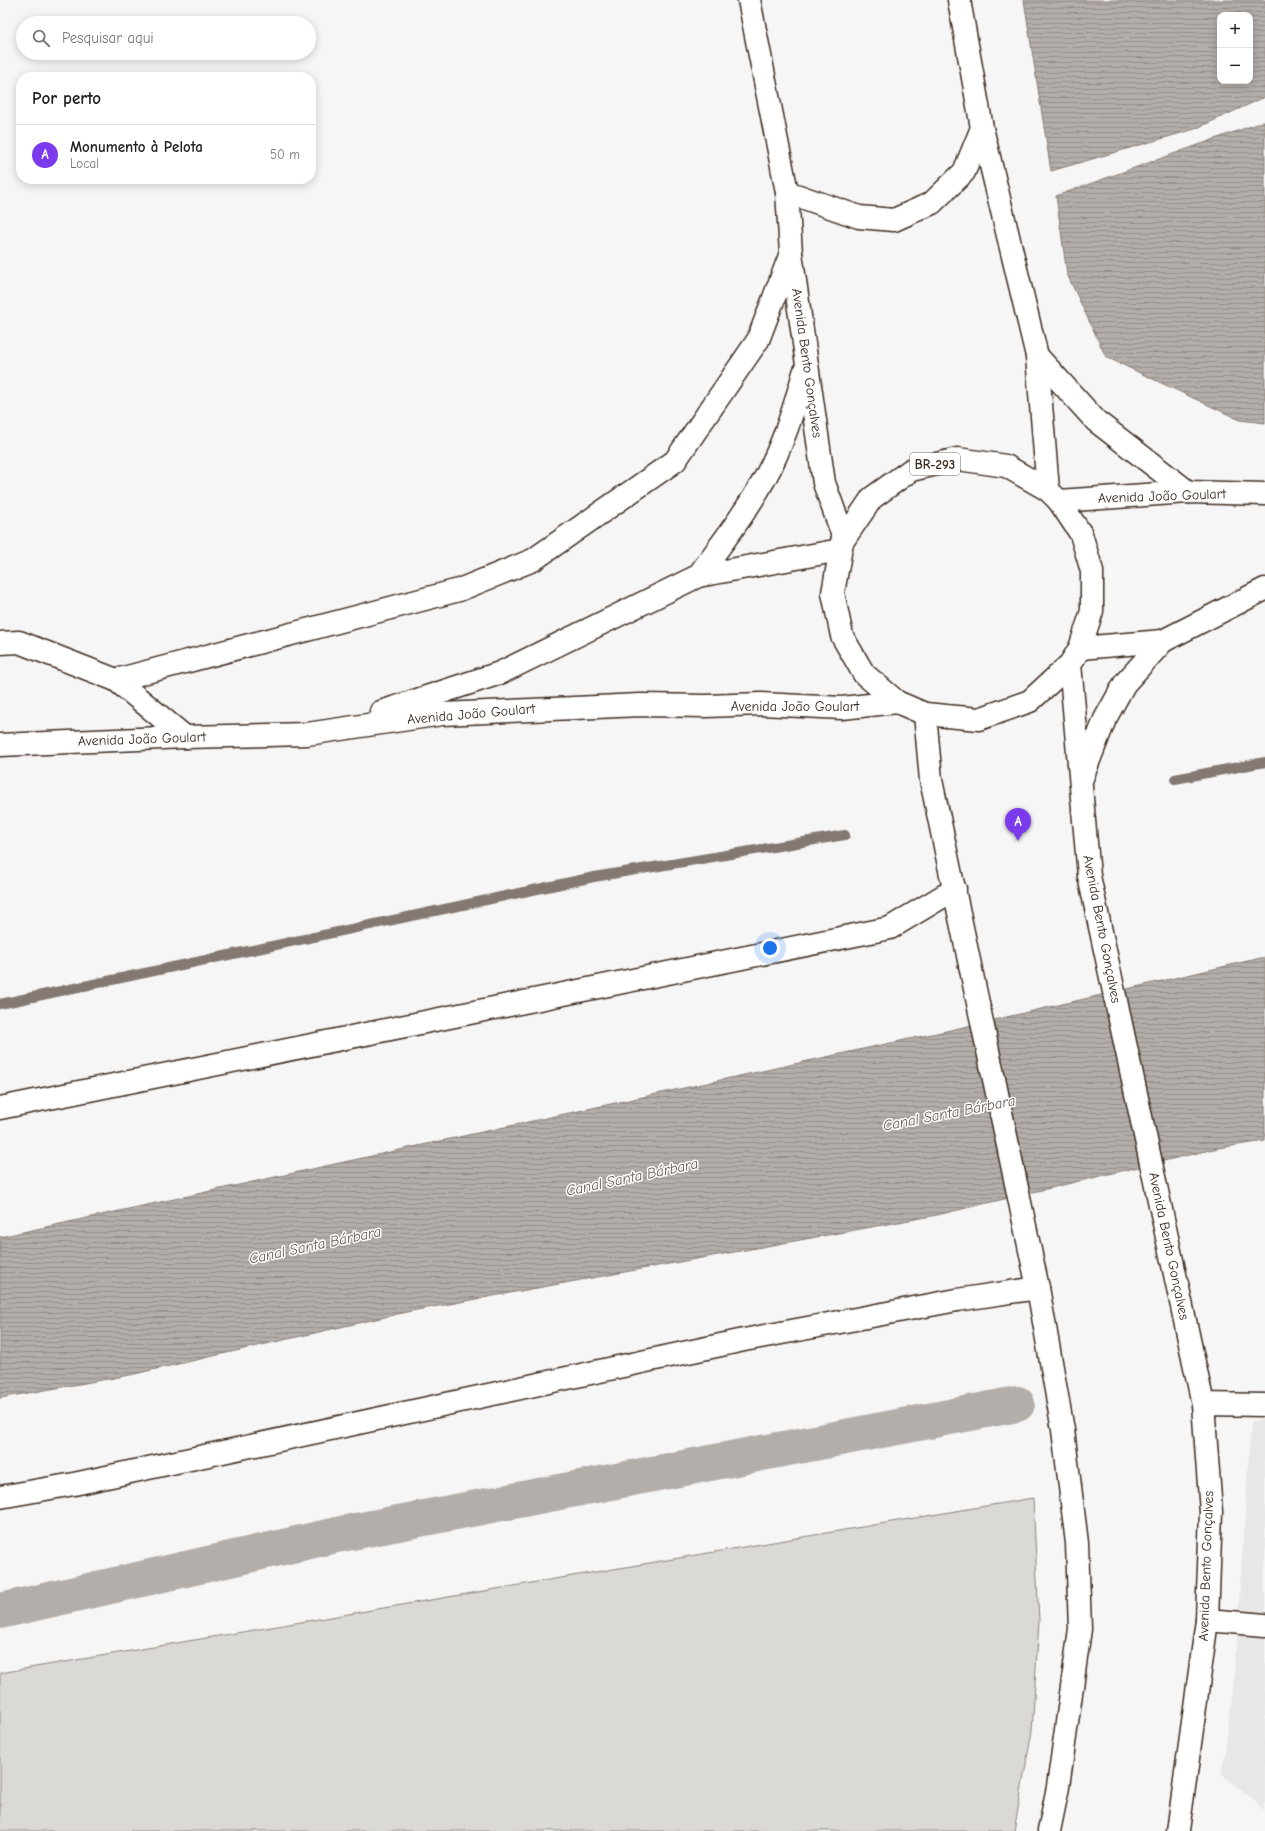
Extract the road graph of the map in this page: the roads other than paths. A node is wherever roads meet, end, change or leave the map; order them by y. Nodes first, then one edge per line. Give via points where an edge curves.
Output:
1 (749, 0) edge
2 (959, 0) edge
3 (982, 128) junction
4 (787, 192) junction
5 (791, 253) junction
6 (1037, 356) junction
7 (806, 364) junction
8 (1188, 492) junction
9 (1265, 494) edge
10 (1054, 495) junction
11 (842, 544) junction
12 (698, 576) junction
13 (1265, 589) edge
14 (1163, 641) junction
15 (0, 643) edge
16 (1075, 656) junction
17 (116, 680) junction
18 (897, 702) junction
19 (925, 714) junction
20 (307, 734) junction
21 (185, 737) junction
22 (0, 745) edge
23 (1080, 781) junction
24 (955, 889) junction
25 (0, 1108) edge
26 (1038, 1288) junction
27 (1203, 1404) junction
28 (1265, 1405) edge
29 (0, 1496) edge
30 (1207, 1620) junction
31 (1265, 1625) edge
32 (1049, 1831) edge
33 (1178, 1831) edge

1 - 4 main road, Avenida Bento Gonçalves
2 - 3 main road
3 - 4 main road via 964,172 932,203 894,220 859,217
3 - 6 main road
4 - 5 main road, Avenida Bento Gonçalves
5 - 7 main road, Avenida Bento Gonçalves
5 - 17 main road via 758,340 675,462 533,560 459,590
6 - 8 main road via 1096,420
6 - 10 main road
7 - 11 main road, Avenida Bento Gonçalves via 824,483
7 - 12 main road via 793,411 765,478
8 - 9 main road, Avenida João Goulart
8 - 10 main road, Avenida João Goulart
10 - 11 main road, BR-293 via 1006,466 958,459 911,470 872,498
10 - 16 main road, Avenida Bento Gonçalves via 1082,534 1092,571 1092,611
11 - 12 main road, Avenida João Goulart
11 - 18 main road, Avenida Bento Gonçalves via 833,593 842,636 864,674
12 - 20 main road, Avenida João Goulart via 500,672 437,695
13 - 14 main road
14 - 16 main road
14 - 23 main road via 1125,684 1105,719
15 - 17 main road via 19,642
16 - 19 main road, Avenida João Goulart via 1030,702 979,719
16 - 23 main road, Avenida Bento Gonçalves
17 - 21 main road
18 - 19 main road, Avenida João Goulart
18 - 20 main road, Avenida João Goulart via 842,708 761,704 538,708 442,714
19 - 24 main road via 931,780
20 - 21 main road, Avenida João Goulart
21 - 22 main road, Avenida João Goulart
23 - 27 main road, Avenida Bento Gonçalves via 1089,876
24 - 25 main road via 890,928
24 - 26 main road
26 - 29 main road via 957,1300 744,1340 74,1484
26 - 32 main road via 1064,1437 1077,1543 1080,1629 1058,1787
27 - 28 main road
27 - 30 main road, Avenida Bento Gonçalves via 1211,1512
30 - 31 main road
30 - 33 main road, Avenida Bento Gonçalves

